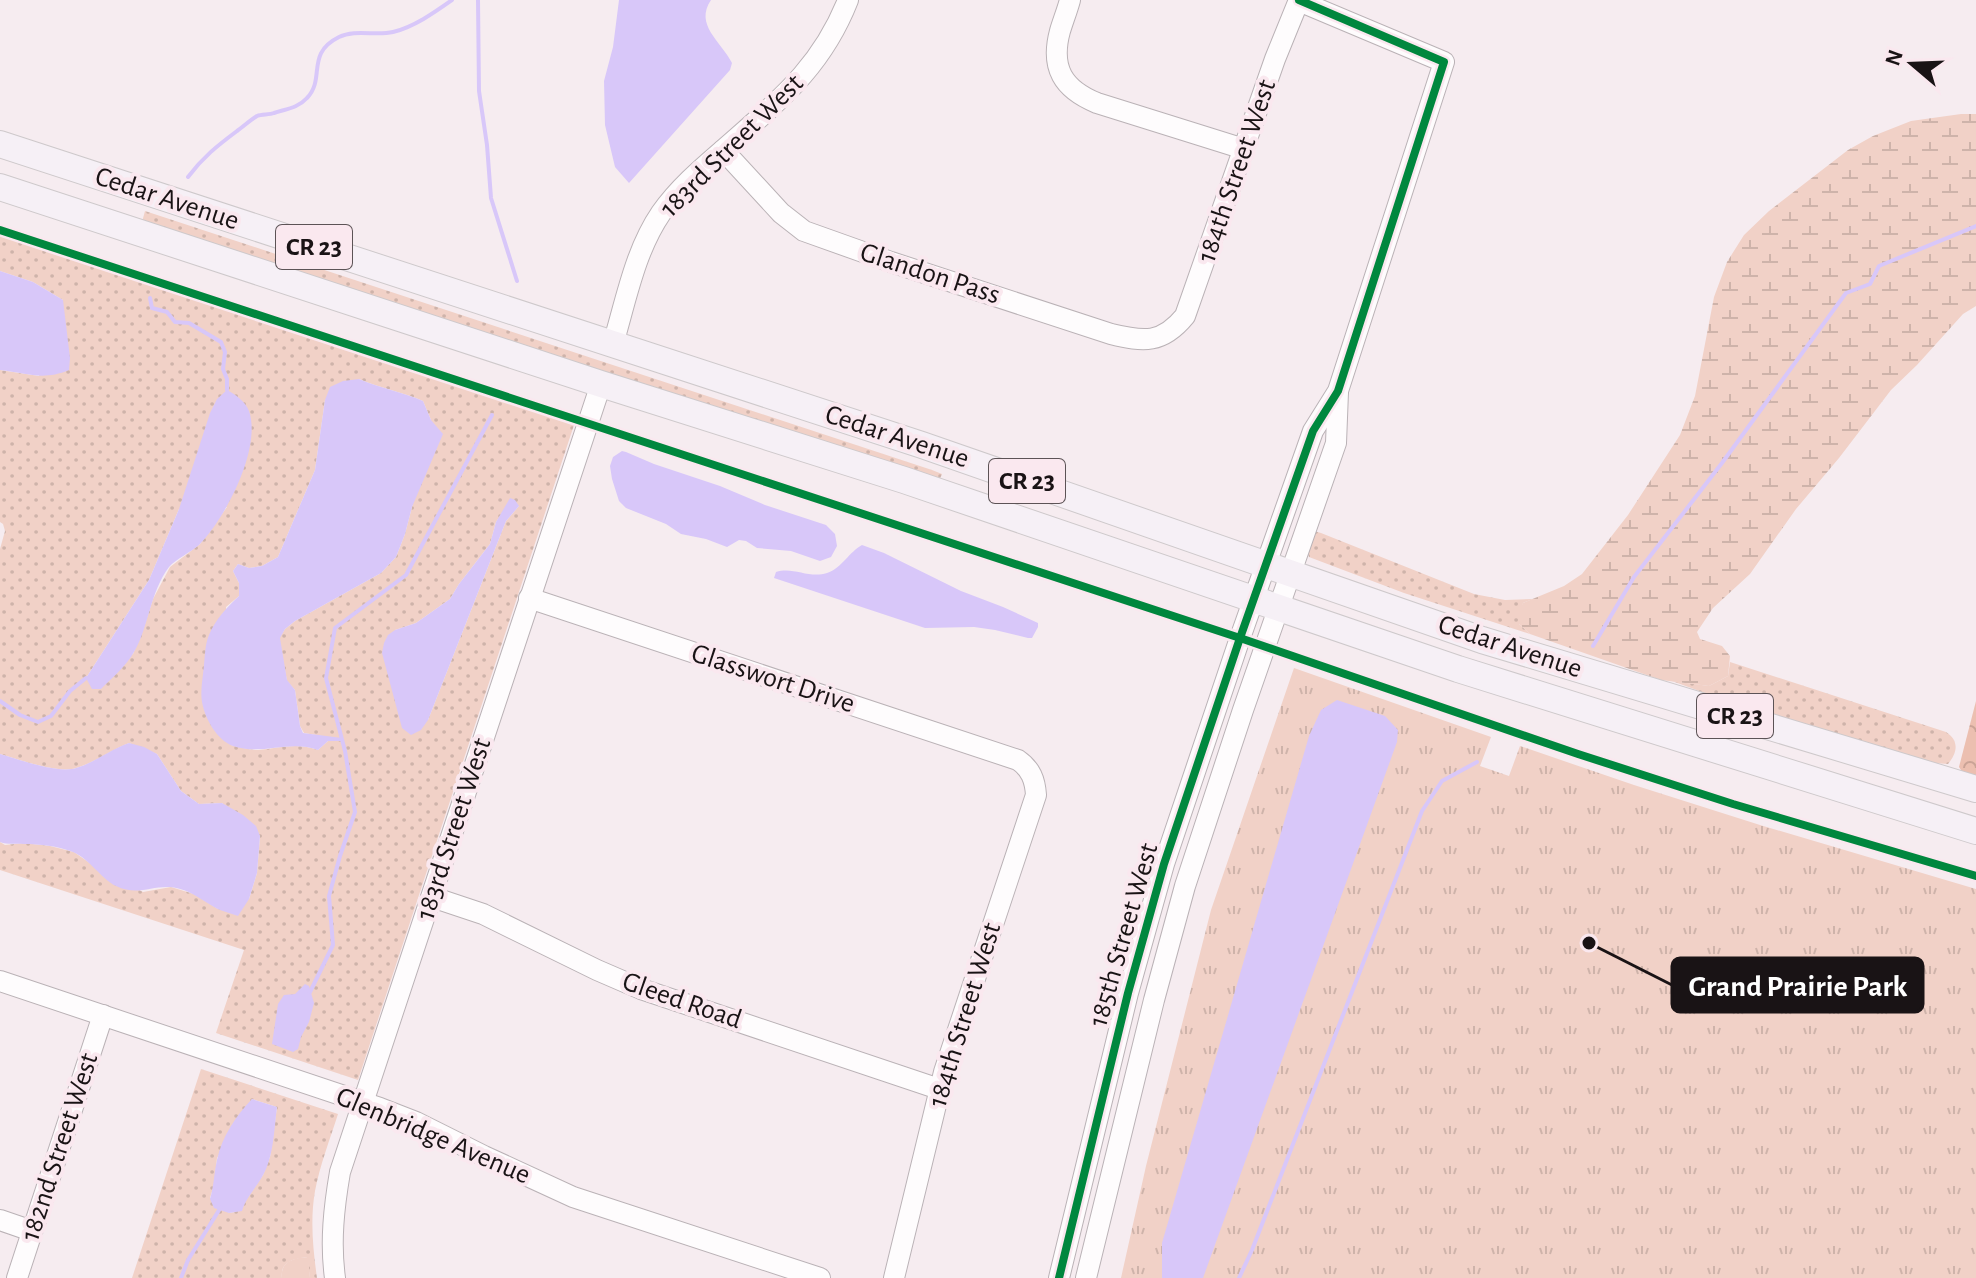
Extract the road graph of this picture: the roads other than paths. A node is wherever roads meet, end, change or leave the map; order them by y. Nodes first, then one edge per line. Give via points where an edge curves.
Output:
1 (848, 0) edge
2 (1070, 0) edge
3 (1299, 0) edge
4 (0, 144) edge
5 (1244, 149) junction
6 (723, 150) junction
7 (0, 187) edge
8 (1166, 335) joint
9 (613, 344) junction
10 (601, 384) junction
11 (1278, 569) junction
12 (529, 598) junction
13 (1266, 604) junction
14 (1018, 760) joint
15 (1976, 789) edge
16 (1976, 831) edge
17 (432, 897) junction
18 (0, 981) edge
19 (103, 1015) junction
20 (939, 1089) junction
21 (364, 1102) junction
22 (0, 1220) edge
23 (32, 1231) junction
24 (17, 1278) edge
25 (335, 1278) edge
26 (820, 1278) edge
27 (894, 1278) edge
28 (1059, 1278) edge
29 (1086, 1278) edge

1 - 6 street, 183rd Street West via 830,39 798,82
2 - 5 street via 1056,59 1073,90 1097,103
3 - 5 street, 184th Street West
3 - 11 street, 185th Street West via 1444,62 1338,391 1313,431
4 - 9 main road, Cedar Avenue / CR 23
5 - 8 street, 184th Street West via 1193,298 1185,316
6 - 8 street, Glandon Pass via 804,231 1111,334 1133,340
6 - 9 street, 183rd Street West via 674,196 650,231
7 - 10 main road, Cedar Avenue / CR 23
9 - 11 main road, Cedar Avenue / CR 23
10 - 12 street, 183rd Street West
10 - 13 main road, Cedar Avenue / CR 23 via 904,480
11 - 13 street, 185th Street West
11 - 15 main road, Cedar Avenue / CR 23 via 1482,640
12 - 14 street, Glasswort Drive
12 - 17 street, 183rd Street West
13 - 16 main road, Cedar Avenue / CR 23
13 - 28 street, 185th Street West via 1164,864
13 - 29 street, 185th Street West via 1157,987
14 - 20 street, 184th Street West via 1032,774 1036,795
17 - 20 street, Gleed Road via 483,914 641,989
17 - 21 street, 183rd Street West
18 - 19 street, Glenbridge Avenue
19 - 21 street, Glenbridge Avenue
19 - 23 street, 182nd Street West
20 - 27 street, 184th Street West
21 - 25 street, 183rd Street West via 336,1193
21 - 26 street, Glenbridge Avenue via 573,1197
22 - 23 street
23 - 24 street, 182nd Street West

